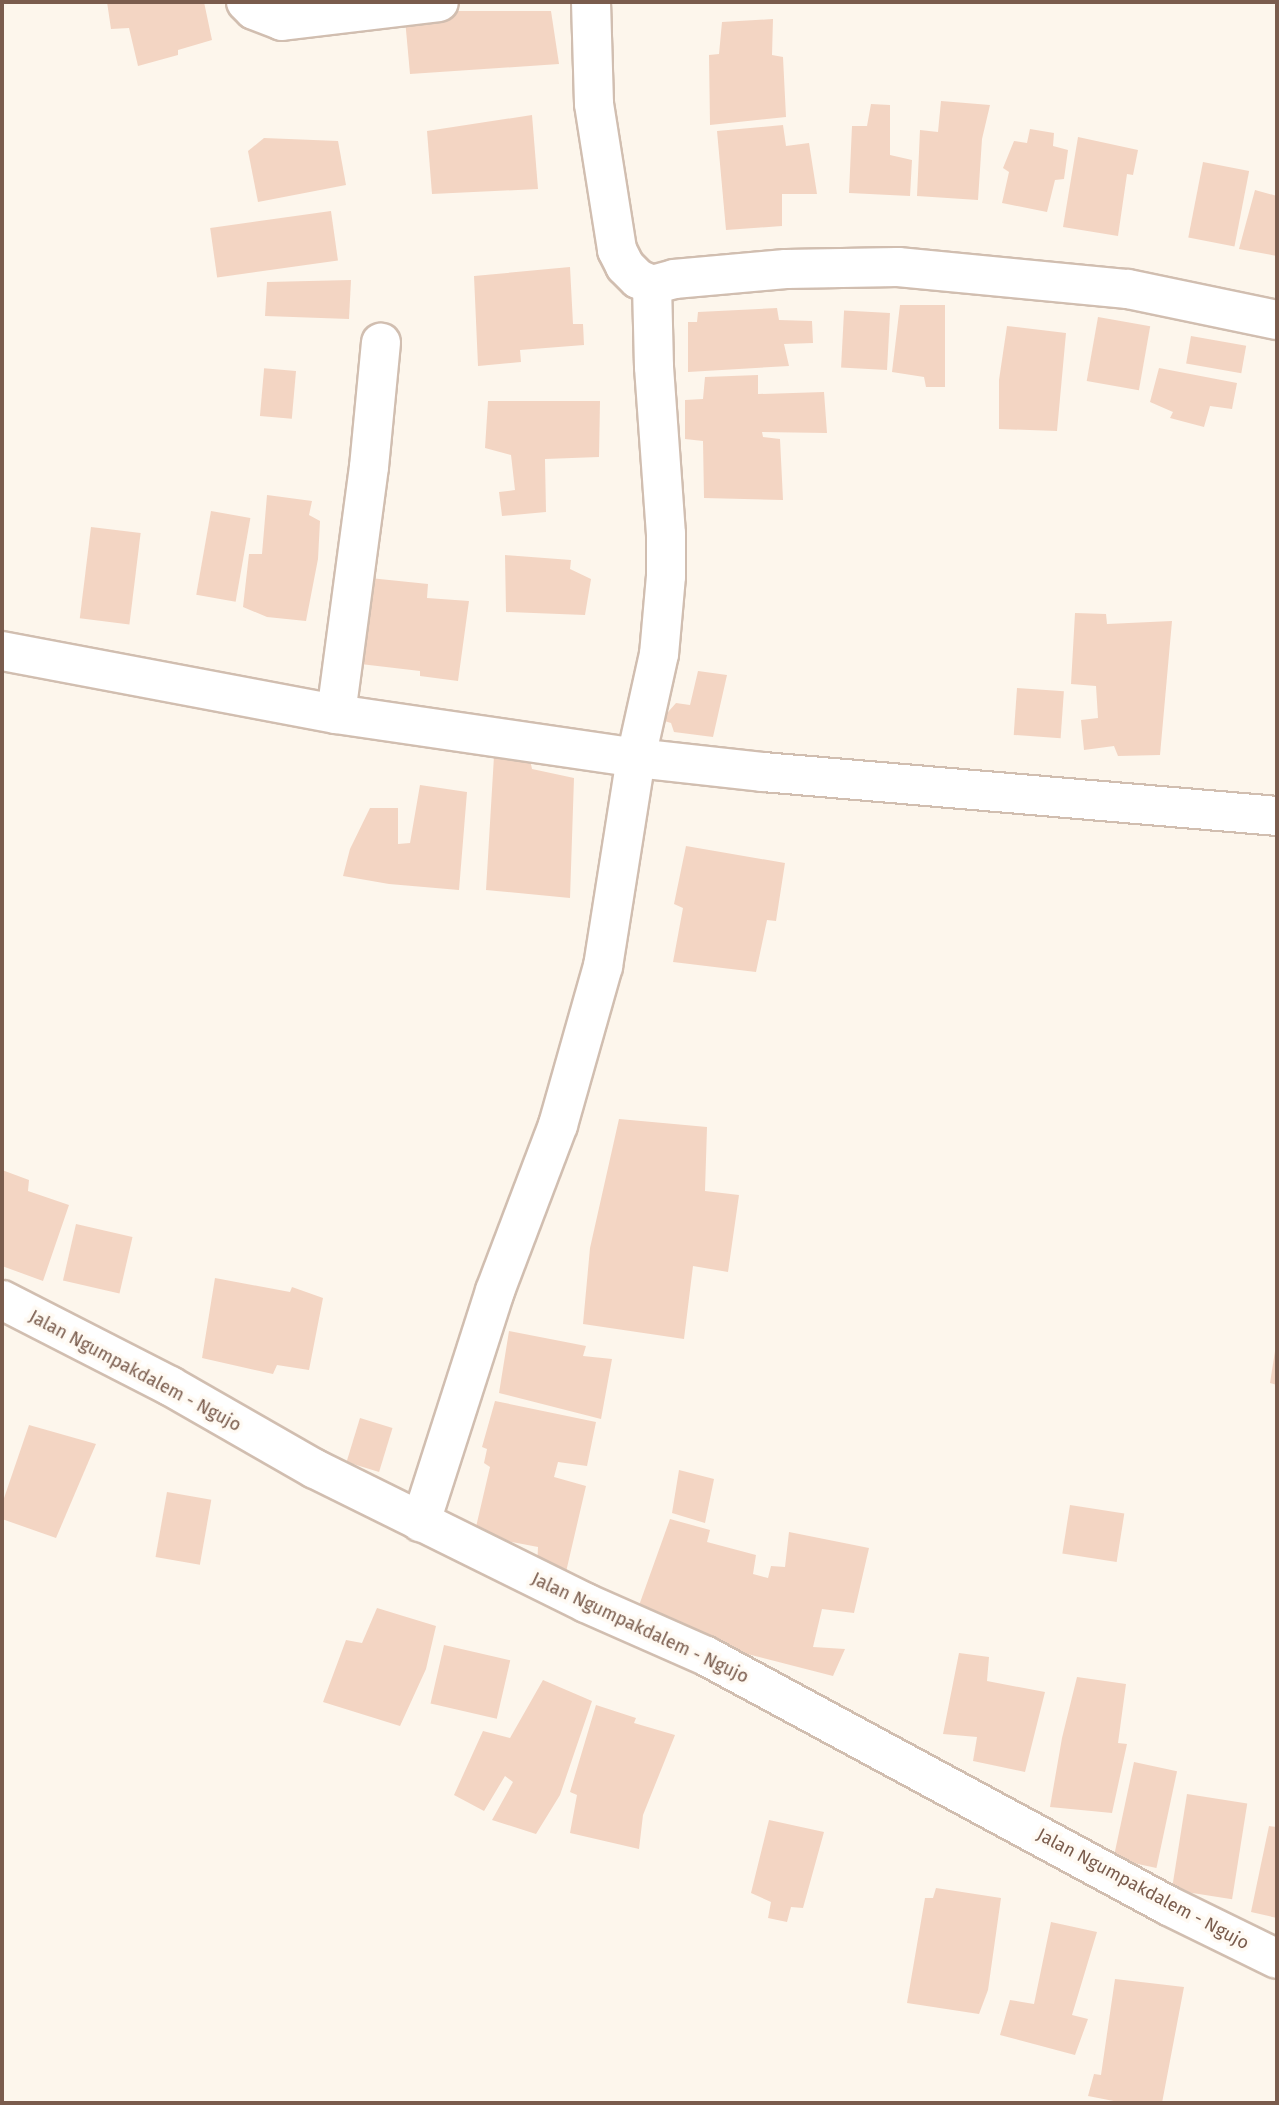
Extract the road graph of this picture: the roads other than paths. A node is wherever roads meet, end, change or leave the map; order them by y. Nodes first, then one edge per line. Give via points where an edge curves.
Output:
1 (246, 2) edge
2 (439, 2) edge
3 (591, 2) edge
4 (652, 285) junction
5 (1277, 320) edge
6 (381, 343) dead end
7 (2, 651) edge
8 (336, 714) junction
9 (636, 758) junction
10 (1277, 816) edge
11 (2, 1300) edge
12 (421, 1522) junction
13 (1277, 1959) edge

1 - 2 street via 254,10 282,20
3 - 4 street via 594,104 617,250 638,279
4 - 5 street via 674,279 786,270 898,267 1128,289
4 - 9 street via 666,576 657,666
6 - 8 street
7 - 8 street
8 - 9 street
9 - 10 street
9 - 12 street via 603,966 566,1099 495,1291
11 - 12 street, Jalan Ngumpakdalem - Ngujo
12 - 13 street, Jalan Ngumpakdalem - Ngujo via 706,1656 1169,1906

